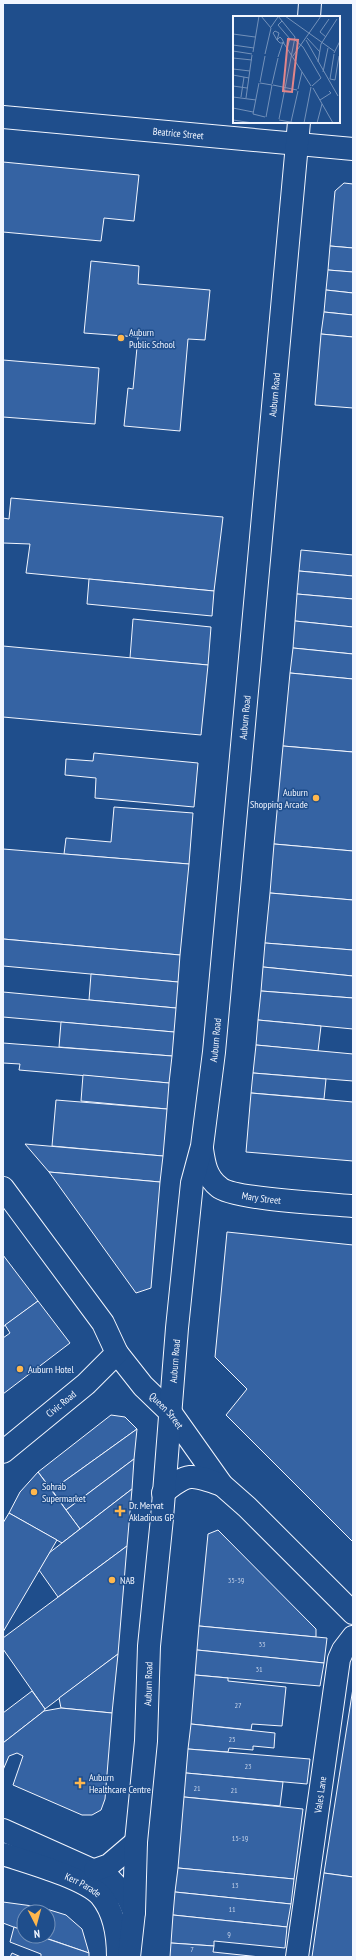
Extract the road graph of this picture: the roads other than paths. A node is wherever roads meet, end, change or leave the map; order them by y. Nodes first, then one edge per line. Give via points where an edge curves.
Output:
1 (310, 3) edge
2 (309, 16) edge
3 (3, 117) edge
4 (299, 123) edge
5 (297, 144) junction
6 (353, 149) edge
7 (202, 1146) junction
8 (3, 1188) edge
9 (353, 1206) edge
10 (117, 1353) junction
11 (170, 1413) junction
12 (3, 1452) edge
13 (222, 1485) junction
14 (163, 1493) junction
15 (353, 1613) edge
16 (353, 1637) edge
17 (3, 1830) edge
18 (136, 1842) junction
19 (3, 1854) edge
20 (95, 1870) junction
21 (134, 1912) junction
22 (118, 1957) edge
23 (130, 1957) edge
24 (297, 1957) edge

1 - 2 street
3 - 5 street, Beatrice Street
4 - 5 street, Auburn Road
5 - 6 street, Beatrice Street
5 - 7 street, Auburn Road via 216,1030
7 - 9 street, Mary Street via 204,1168 219,1188 238,1195
7 - 11 street, Auburn Road via 192,1183
8 - 10 street, Queen Street via 103,1323
10 - 11 street, Queen Street via 143,1386
10 - 12 street, Civic Road via 86,1384
11 - 13 street, Queen Street
11 - 14 street, Auburn Road
13 - 14 street via 198,1476 187,1477 178,1480
13 - 15 street, Queen Street
14 - 18 street, Auburn Road via 149,1646 146,1741
16 - 24 street, Vales Lane via 342,1650 339,1659
17 - 20 street, Kerr Parade
18 - 20 street via 109,1865
18 - 21 street, Auburn Road
19 - 22 street, Kerr Parade via 82,1883 100,1896 111,1916 118,1937
20 - 21 street, Kerr Parade via 108,1877 128,1898
21 - 23 street, Auburn Road

